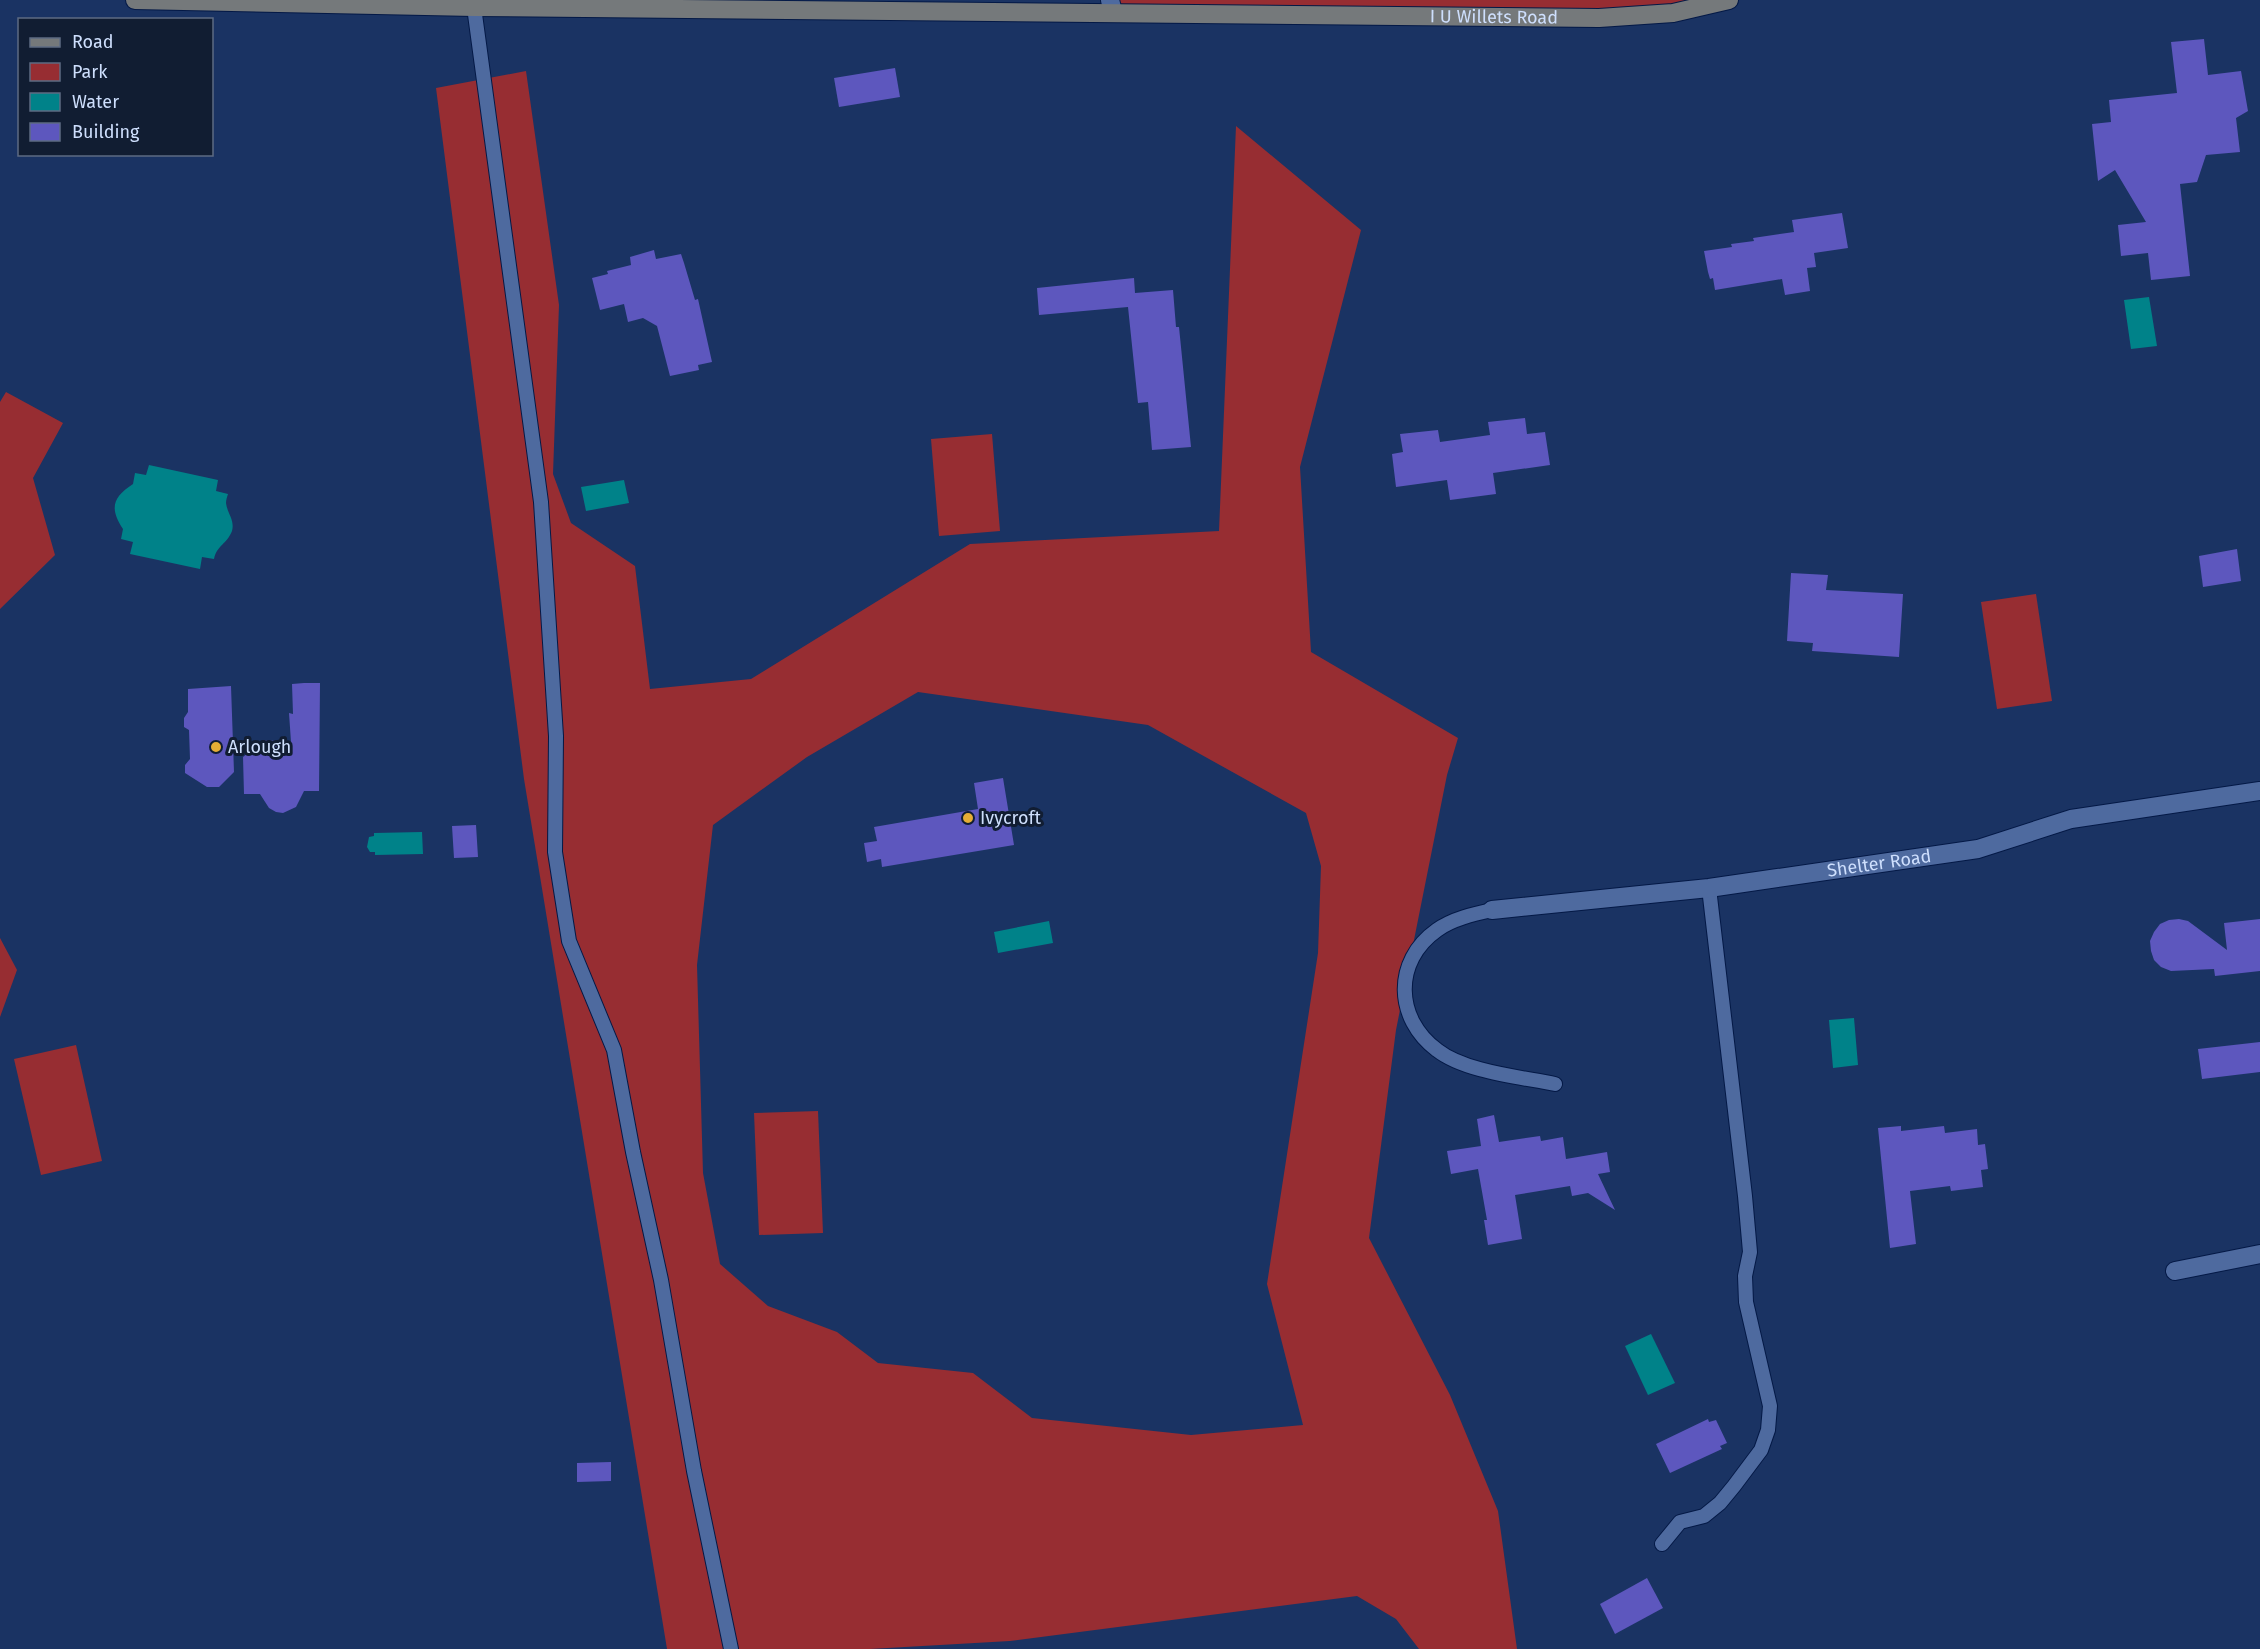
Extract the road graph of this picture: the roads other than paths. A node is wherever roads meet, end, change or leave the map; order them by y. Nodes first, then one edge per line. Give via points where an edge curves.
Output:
1 (135, 0) edge
2 (1729, 0) edge
3 (223, 1) edge
4 (474, 6) junction
5 (1112, 6) edge
6 (2260, 791) edge
7 (1709, 888) junction
8 (1492, 910) joint
9 (1555, 1084) dead end
10 (2260, 1254) edge
11 (2175, 1271) dead end
12 (1662, 1544) dead end
13 (731, 1649) edge

1 - 3 street, I U Willets Road
2 - 5 street, I U Willets Road via 1673,13 1625,18
3 - 4 street, I U Willets Road
4 - 5 street, I U Willets Road
4 - 13 lane via 541,502 556,736 557,863 569,941 614,1050
6 - 7 street, Shelter Road via 2071,819 1978,849
7 - 8 street, Shelter Road
7 - 12 lane via 1750,1251 1745,1276 1746,1302 1770,1406 1768,1431 1761,1450 1734,1486 1704,1516 1680,1522
8 - 9 lane via 1437,929 1423,942 1405,975 1407,1011 1418,1031 1436,1050 1452,1059
10 - 11 street

